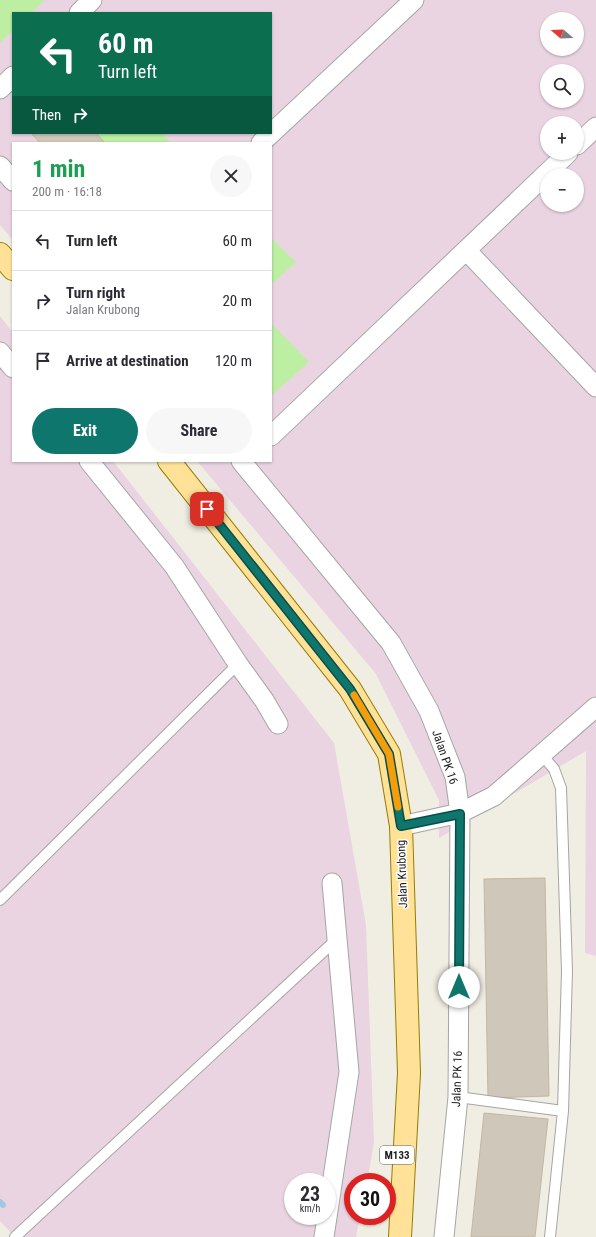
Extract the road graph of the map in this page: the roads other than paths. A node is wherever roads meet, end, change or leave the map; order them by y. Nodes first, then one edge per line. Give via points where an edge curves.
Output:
1 (92, 0) edge
2 (414, 0) edge
3 (80, 12) edge
4 (12, 77) edge
5 (0, 89) edge
6 (596, 127) edge
7 (272, 133) edge
8 (271, 134) edge
9 (584, 138) edge
10 (262, 142) edge
11 (561, 160) edge
12 (0, 166) edge
13 (12, 180) edge
14 (466, 250) junction
15 (0, 254) edge
16 (12, 268) edge
17 (0, 352) edge
18 (12, 367) edge
19 (596, 387) edge
20 (272, 435) edge
21 (89, 462) edge
22 (170, 462) edge
23 (243, 462) edge
24 (238, 664) junction
25 (596, 707) edge
26 (278, 724) dead end
27 (542, 755) junction
28 (460, 814) junction
29 (401, 826) junction
30 (332, 883) dead end
31 (0, 900) edge
32 (338, 938) junction
33 (409, 1073) junction
34 (458, 1097) junction
35 (563, 1111) junction
36 (15, 1237) edge
37 (324, 1237) edge
38 (385, 1237) edge
39 (400, 1237) edge
40 (444, 1237) edge
41 (550, 1237) edge

1 - 3 street
2 - 7 street
4 - 5 street
6 - 9 street
8 - 10 street
11 - 14 street
12 - 13 street
14 - 19 street
14 - 20 street
15 - 16 main road
17 - 18 street
21 - 24 street via 174,566
22 - 29 main road, Jalan Krubong / M133 via 350,689 389,754
23 - 28 street, Jalan PK 16 via 391,644 429,711 455,777
24 - 26 street
24 - 31 lane
25 - 27 street
27 - 28 street via 494,796
27 - 35 lane via 554,769 561,788 563,816 567,971
28 - 29 street
28 - 34 street, Jalan PK 16
29 - 33 main road, Jalan Krubong / M133
30 - 32 street
32 - 36 lane
32 - 37 street via 349,1072
33 - 38 main road, Jalan Krubong / M133
33 - 39 main road, Jalan Krubong / M133
34 - 35 lane
34 - 40 street, Jalan PK 16
35 - 41 lane

